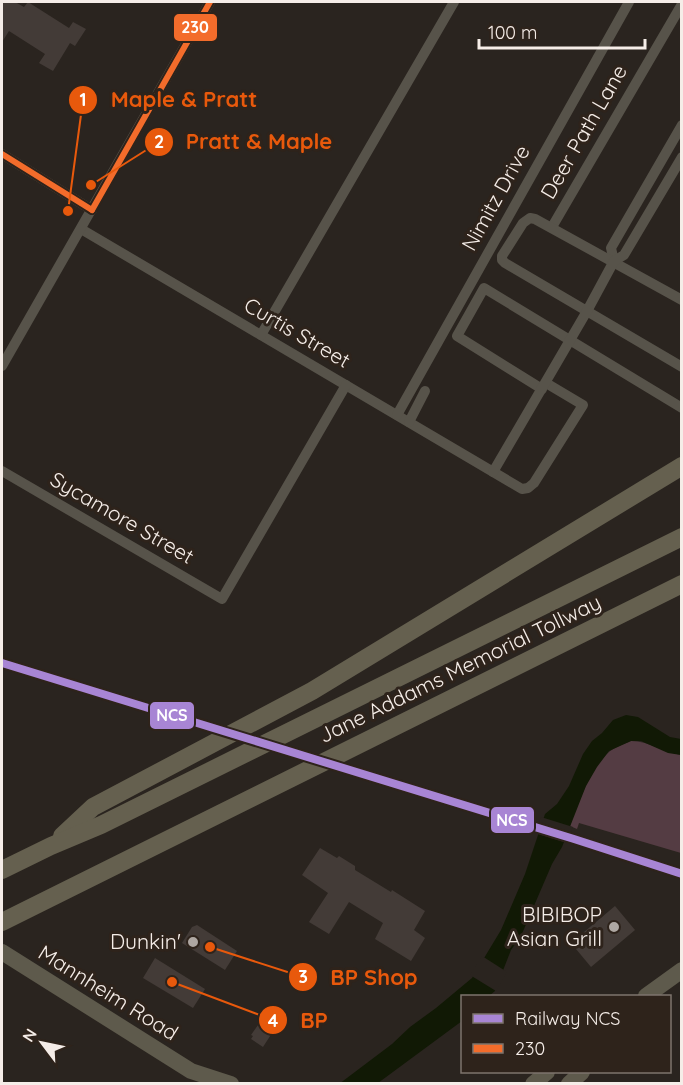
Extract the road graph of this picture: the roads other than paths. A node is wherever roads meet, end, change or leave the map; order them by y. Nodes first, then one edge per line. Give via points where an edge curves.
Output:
1 (210, 2) edge
2 (454, 2) edge
3 (629, 2) edge
4 (681, 4) edge
5 (681, 125) edge
6 (2, 154) edge
7 (681, 157) edge
8 (92, 210) junction
9 (552, 228) junction
10 (81, 229) junction
11 (614, 261) junction
12 (681, 298) edge
13 (587, 311) junction
14 (261, 335) junction
15 (570, 341) junction
16 (2, 366) edge
17 (681, 367) edge
18 (346, 385) junction
19 (544, 386) junction
20 (425, 391) dead end
21 (681, 408) edge
22 (397, 415) junction
23 (409, 422) junction
24 (681, 466) edge
25 (2, 471) edge
26 (493, 472) junction
27 (681, 537) edge
28 (681, 584) edge
29 (51, 846) junction
30 (2, 870) edge
31 (10, 918) edge
32 (2, 952) edge
33 (680, 972) edge
34 (647, 995) edge
35 (657, 995) edge
36 (544, 1073) edge
37 (196, 1077) edge
38 (231, 1083) edge
39 (532, 1083) edge

1 - 8 street
2 - 14 street
3 - 22 street, Nimitz Drive
4 - 9 street, Deer Path Lane
5 - 11 street via 611,248
6 - 8 street
7 - 11 street via 624,255
8 - 10 street
9 - 11 street
9 - 13 street, Deer Path Lane via 535,219 523,223 502,260
10 - 14 street, Curtis Street
10 - 16 street
11 - 12 street
11 - 13 street
13 - 15 street
13 - 17 street
14 - 18 street, Curtis Street
15 - 19 street
15 - 19 street via 484,288 457,336
15 - 21 street
18 - 22 street, Curtis Street
18 - 25 street, Sycamore Street via 222,599
19 - 26 street
19 - 26 street, Curtis Street via 583,405 531,486 522,489
20 - 23 street
22 - 23 street, Curtis Street
23 - 26 street, Curtis Street
24 - 29 highway, Jane Addams Memorial Tollway via 312,691 93,807
27 - 29 highway, Jane Addams Memorial Tollway via 101,825
28 - 31 highway, Jane Addams Memorial Tollway
29 - 30 highway, Jane Addams Memorial Tollway
32 - 37 main road, Mannheim Road
33 - 34 main road
33 - 35 main road
36 - 39 main road
37 - 38 main road, Mannheim Road

